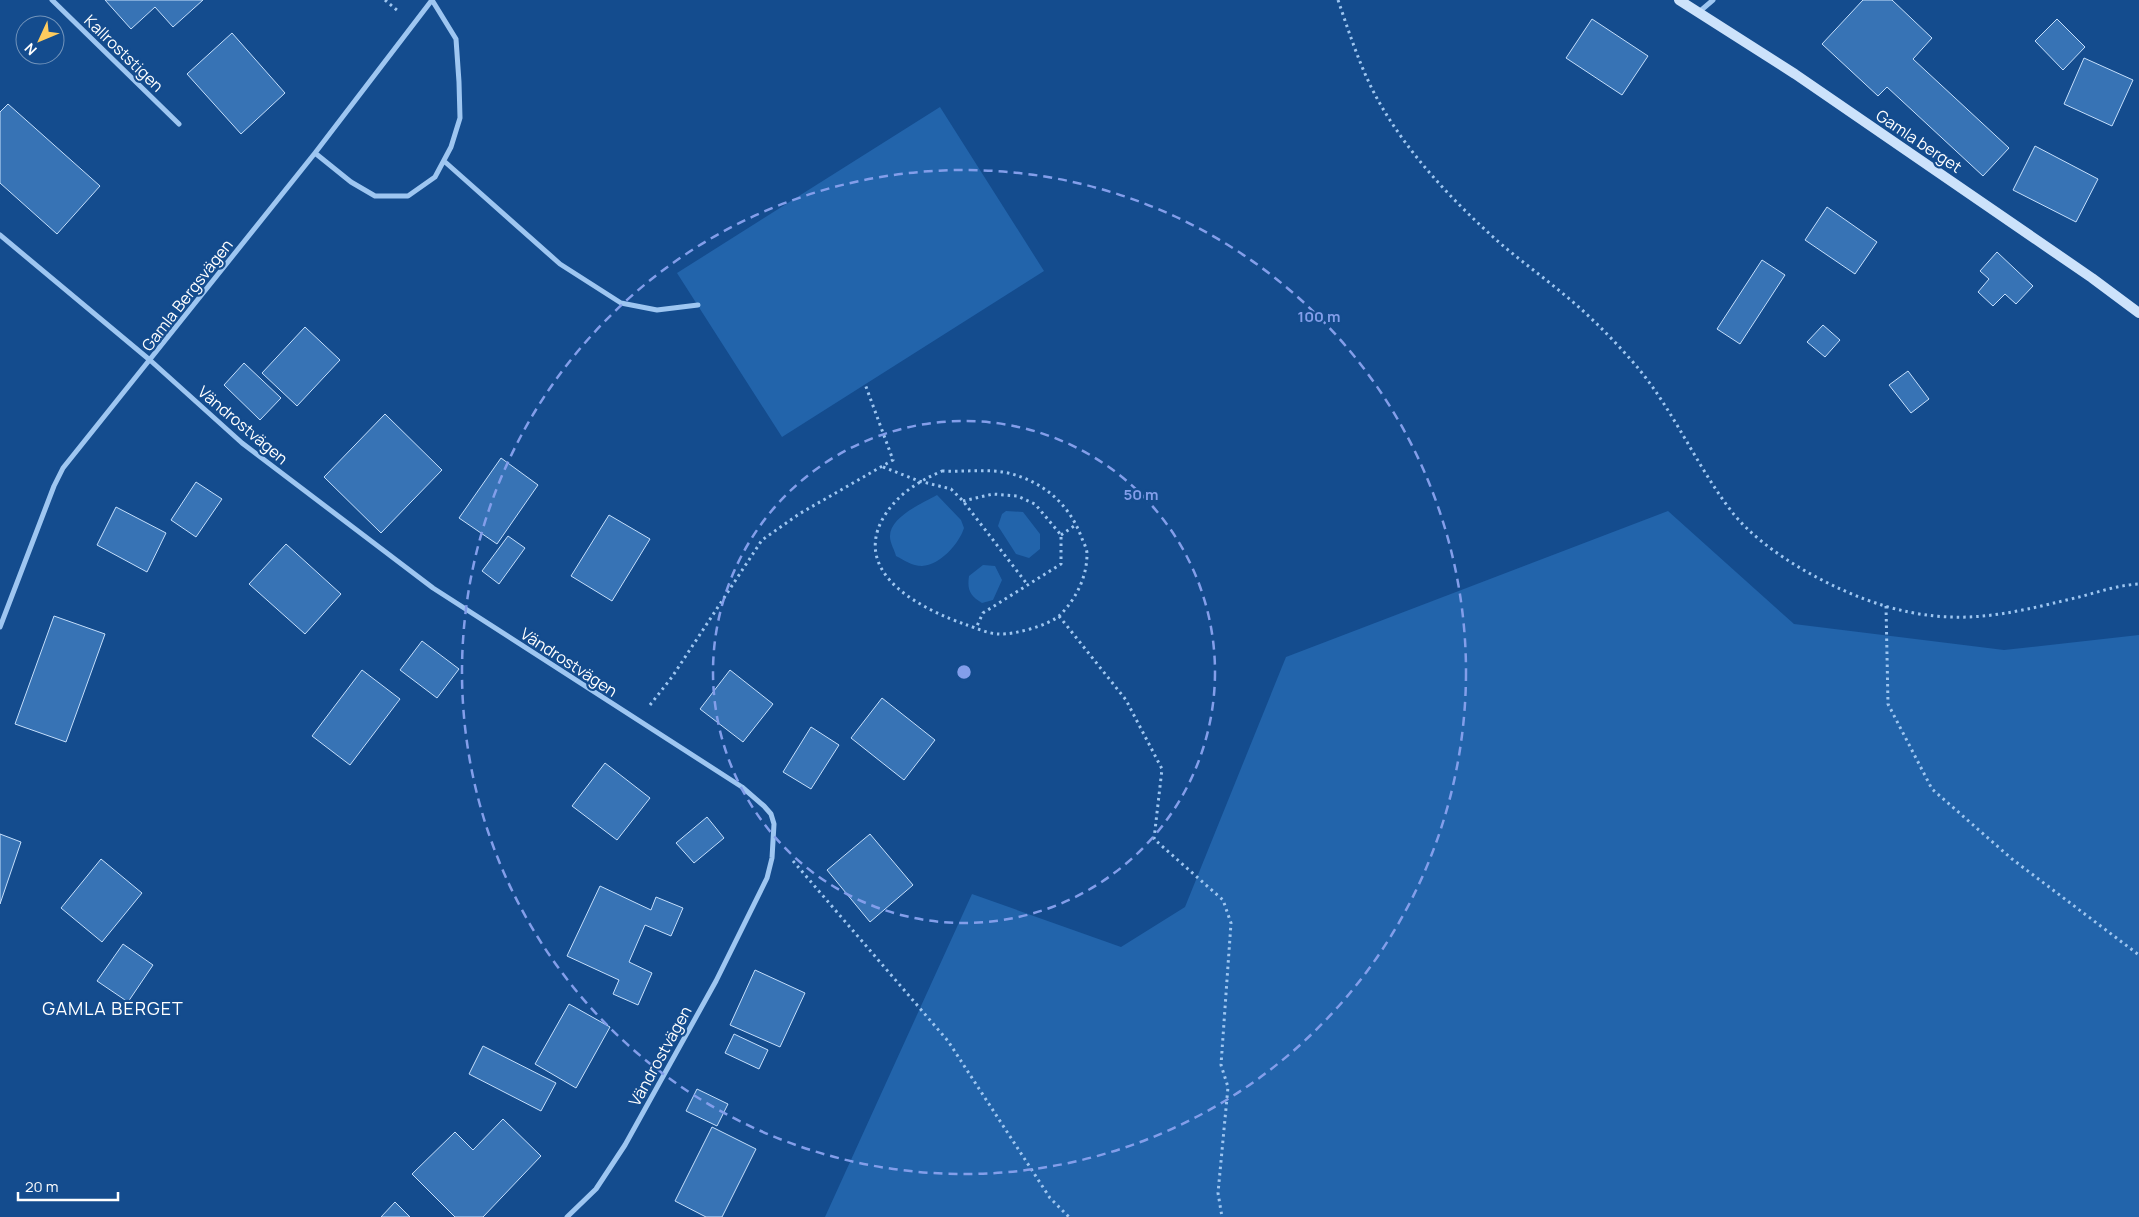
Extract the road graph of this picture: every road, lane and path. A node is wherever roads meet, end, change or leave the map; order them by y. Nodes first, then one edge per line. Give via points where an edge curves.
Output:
1 (52, 0) edge
2 (432, 0) edge
3 (1338, 0) edge
4 (1679, 0) edge
5 (1714, 0) edge
6 (1698, 12) junction
7 (180, 124) dead end
8 (315, 153) junction
9 (444, 161) junction
10 (0, 235) edge
11 (698, 305) dead end
12 (2139, 313) edge
13 (151, 361) junction
14 (865, 384) dead end
15 (882, 466) junction
16 (919, 481) junction
17 (963, 501) junction
18 (1076, 524) junction
19 (1061, 534) junction
20 (1027, 584) junction
21 (2139, 584) edge
22 (1886, 606) junction
23 (1059, 616) junction
24 (0, 627) edge
25 (976, 628) junction
26 (637, 721) junction
27 (775, 839) junction
28 (2139, 955) edge
29 (567, 1217) edge
30 (1069, 1217) edge
31 (1222, 1217) edge

1 - 7 street, Kallroststigen
2 - 8 street, Gamla Bergsvägen
2 - 9 street via 456,39 460,118 452,147
3 - 22 path via 1354,46 1380,102 1427,171 1493,237 1597,323 1634,363 1659,396 1734,514 1760,540 1799,567 1837,589
4 - 6 main road, Gamla berget
5 - 6 street
6 - 12 main road, Gamla berget via 1795,74
8 - 9 street via 351,182 375,196 408,196 435,178
8 - 13 street, Gamla Bergsvägen
9 - 11 street via 560,264 621,303 657,310
10 - 13 street, Vändrostvägen
13 - 24 street, Gamla Bergsvägen via 63,468
13 - 26 street, Vändrostvägen via 242,443 433,588
14 - 15 path via 893,460
15 - 16 path
15 - 26 path via 798,514 762,540 672,677
16 - 17 path via 952,489
16 - 18 path via 942,472 1003,472 1040,485 1061,501
16 - 25 path via 889,507 876,533 876,558 887,579 906,595 945,617
17 - 19 path via 992,494 1017,496 1035,504
17 - 20 path
18 - 19 path
18 - 23 path via 1087,552 1084,578
19 - 20 path via 1061,564
20 - 25 path via 983,613
21 - 22 path via 2008,614 1959,619
22 - 28 path via 1888,704 1932,789 2012,859
23 - 25 path via 1034,628 999,634
23 - 31 path via 1126,700 1162,770 1154,839 1223,900 1231,923 1221,1065 1228,1087 1218,1193
26 - 27 street, Vändrostvägen via 757,799 771,814
27 - 29 street, Vändrostvägen via 767,878 716,981 625,1145 596,1189
27 - 30 path via 948,1041 1050,1198

